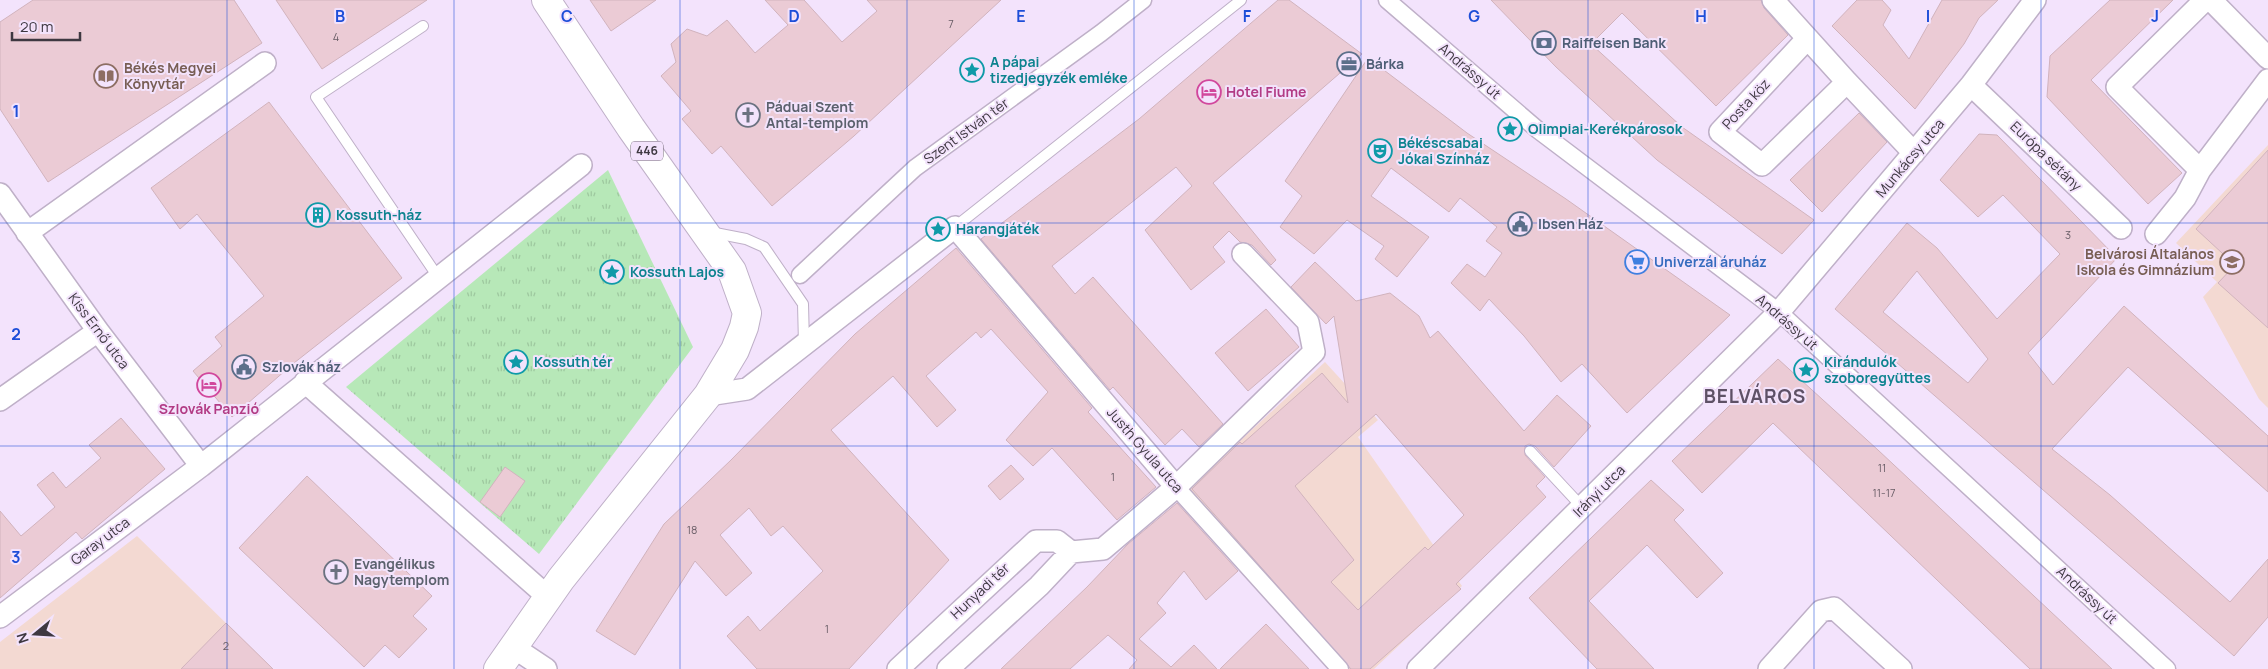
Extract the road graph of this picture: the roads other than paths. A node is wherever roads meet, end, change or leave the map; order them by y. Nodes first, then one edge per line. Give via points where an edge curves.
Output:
1 (546, 0) edge
2 (1143, 0) edge
3 (1241, 0) edge
4 (1387, 0) edge
5 (1773, 0) edge
6 (2035, 0) edge
7 (2206, 0) edge
8 (2211, 0) edge
9 (423, 26) dead end
10 (1807, 39) junction
11 (2268, 58) edge
12 (265, 63) dead end
13 (2268, 80) edge
14 (1846, 82) junction
15 (1971, 85) junction
16 (1914, 153) junction
17 (581, 165) dead end
18 (2200, 170) junction
19 (0, 194) edge
20 (955, 227) junction
21 (2121, 228) dead end
22 (704, 230) junction
23 (28, 233) junction
24 (2156, 234) dead end
25 (1243, 254) dead end
26 (800, 275) dead end
27 (438, 278) junction
28 (1779, 312) junction
29 (98, 331) junction
30 (804, 345) junction
31 (305, 382) junction
32 (708, 395) junction
33 (0, 400) edge
34 (1530, 451) dead end
35 (201, 466) junction
36 (1176, 487) junction
37 (1582, 507) junction
38 (1071, 552) junction
39 (548, 597) junction
40 (0, 617) edge
41 (506, 658) edge
42 (546, 669) edge
43 (898, 669) edge
44 (948, 669) edge
45 (1340, 669) edge
46 (1418, 669) edge
47 (1769, 669) edge
48 (1900, 669) edge
49 (2167, 669) edge

1 - 22 main road, 446
2 - 26 street, Szent István tér via 915,168
3 - 20 lane
4 - 28 street, Andrássy út via 1538,130
5 - 10 street
6 - 15 street, Munkácsy utca
7 - 18 street via 2117,87
8 - 11 street
9 - 27 lane via 316,97
10 - 14 street
10 - 14 street, Posta köz via 1720,132 1762,165
12 - 23 street
13 - 18 street
14 - 16 street
15 - 16 street, Munkácsy utca
15 - 21 street, Európa sétány
16 - 28 street, Munkácsy utca
17 - 27 street
18 - 24 street via 2185,198
19 - 23 street, Kiss Ernő utca
20 - 30 street
20 - 36 street, Justh Gyula utca
22 - 30 lane via 746,239 764,247 803,304
22 - 32 main road, 446 via 732,271 747,313 735,350
23 - 29 street, Kiss Ernő utca
25 - 36 street via 1308,322 1314,352
27 - 31 street
28 - 37 street, Irányi utca
28 - 49 street, Andrássy út
29 - 33 street
29 - 35 street, Kiss Ernő utca
30 - 32 street via 747,389
31 - 35 street
31 - 39 street
32 - 39 main road, 446
34 - 37 lane
35 - 40 street, Garay utca
36 - 38 street via 1103,549
36 - 45 street, Justh Gyula utca
37 - 46 street, Irányi utca
38 - 43 street, Hunyadi tér via 1058,541 1036,541
38 - 44 street via 1039,586
39 - 41 main road, 446
41 - 42 street
47 - 48 street via 1821,611 1834,608

